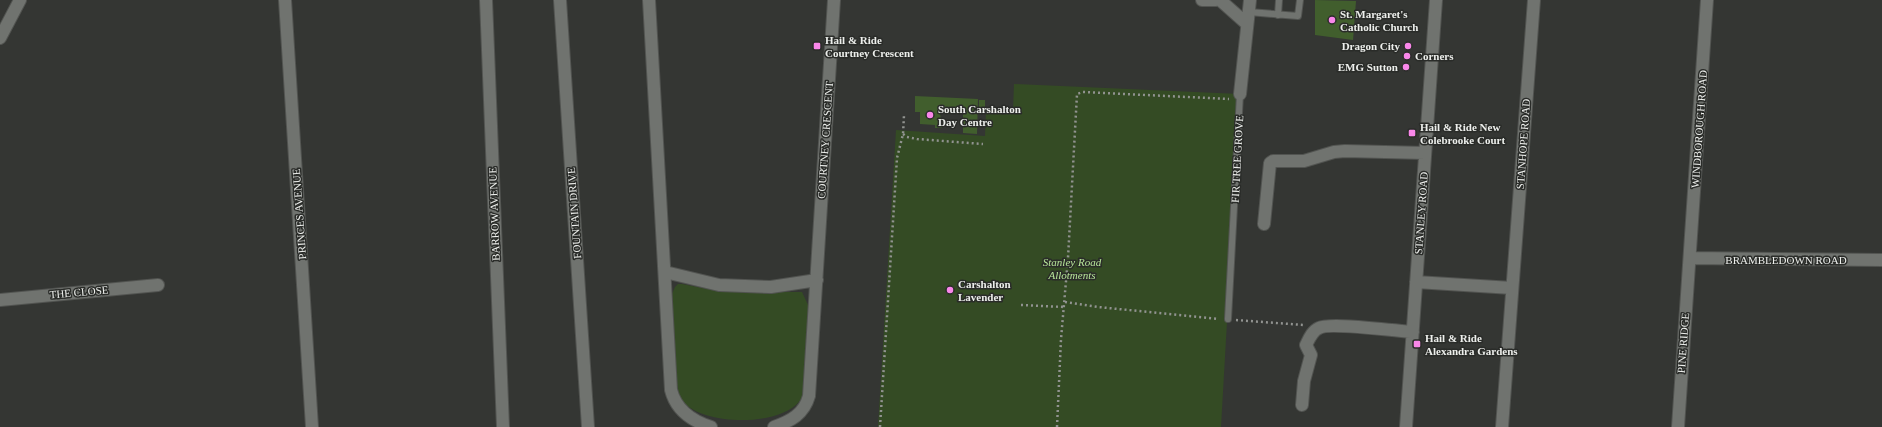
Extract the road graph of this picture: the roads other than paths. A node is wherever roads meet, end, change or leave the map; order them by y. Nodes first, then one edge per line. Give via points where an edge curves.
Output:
1 (20, 0) edge
2 (285, 0) edge
3 (486, 0) edge
4 (560, 0) edge
5 (649, 0) edge
6 (834, 0) edge
7 (1202, 0) edge
8 (1216, 0) edge
9 (1220, 0) edge
10 (1279, 0) edge
11 (1300, 0) edge
12 (1436, 0) edge
13 (1534, 0) edge
14 (1707, 0) edge
15 (1249, 6) edge
16 (1278, 15) junction
17 (1247, 24) junction
18 (0, 38) edge
19 (1240, 97) joint
20 (1425, 153) junction
21 (1264, 224) dead end
22 (1690, 258) junction
23 (1882, 260) edge
24 (665, 272) junction
25 (817, 280) junction
26 (1416, 282) junction
27 (158, 285) dead end
28 (1512, 288) junction
29 (0, 300) edge
30 (1228, 319) road end
31 (1413, 332) junction
32 (1302, 405) dead end
33 (312, 427) edge
34 (503, 427) edge
35 (588, 427) edge
36 (711, 427) edge
37 (774, 427) edge
38 (1406, 427) edge
39 (1502, 427) edge
40 (1678, 427) edge

1 - 18 street
2 - 33 street, PRINCES AVENUE
3 - 34 street, BARROW AVENUE
4 - 35 street, FOUNTAIN DRIVE
5 - 24 street
6 - 25 street, COURTNEY CRESCENT
7 - 8 street
9 - 17 street
10 - 16 lane
11 - 16 lane via 1298,16
12 - 20 street, STANLEY ROAD
13 - 28 street, STANHOPE ROAD
14 - 22 street, WINDBOROUGH ROAD
15 - 16 lane
15 - 17 street, FIR TREE GROVE
17 - 19 street, FIR TREE GROVE
19 - 30 lane, FIR TREE GROVE
20 - 21 street via 1345,151 1304,160 1273,161 1270,163
20 - 26 street, STANLEY ROAD
22 - 23 street, BRAMBLEDOWN ROAD
22 - 40 street, PINE RIDGE
24 - 25 street via 719,286 771,286
24 - 36 street via 673,397 690,417
25 - 37 street, COURTNEY CRESCENT via 809,396 806,405 796,417
26 - 28 street
26 - 31 street, STANLEY ROAD
27 - 29 street, THE CLOSE
28 - 39 street, STANHOPE ROAD
31 - 32 street via 1334,326 1315,330 1306,345 1311,355 1304,382
31 - 38 street, STANLEY ROAD

